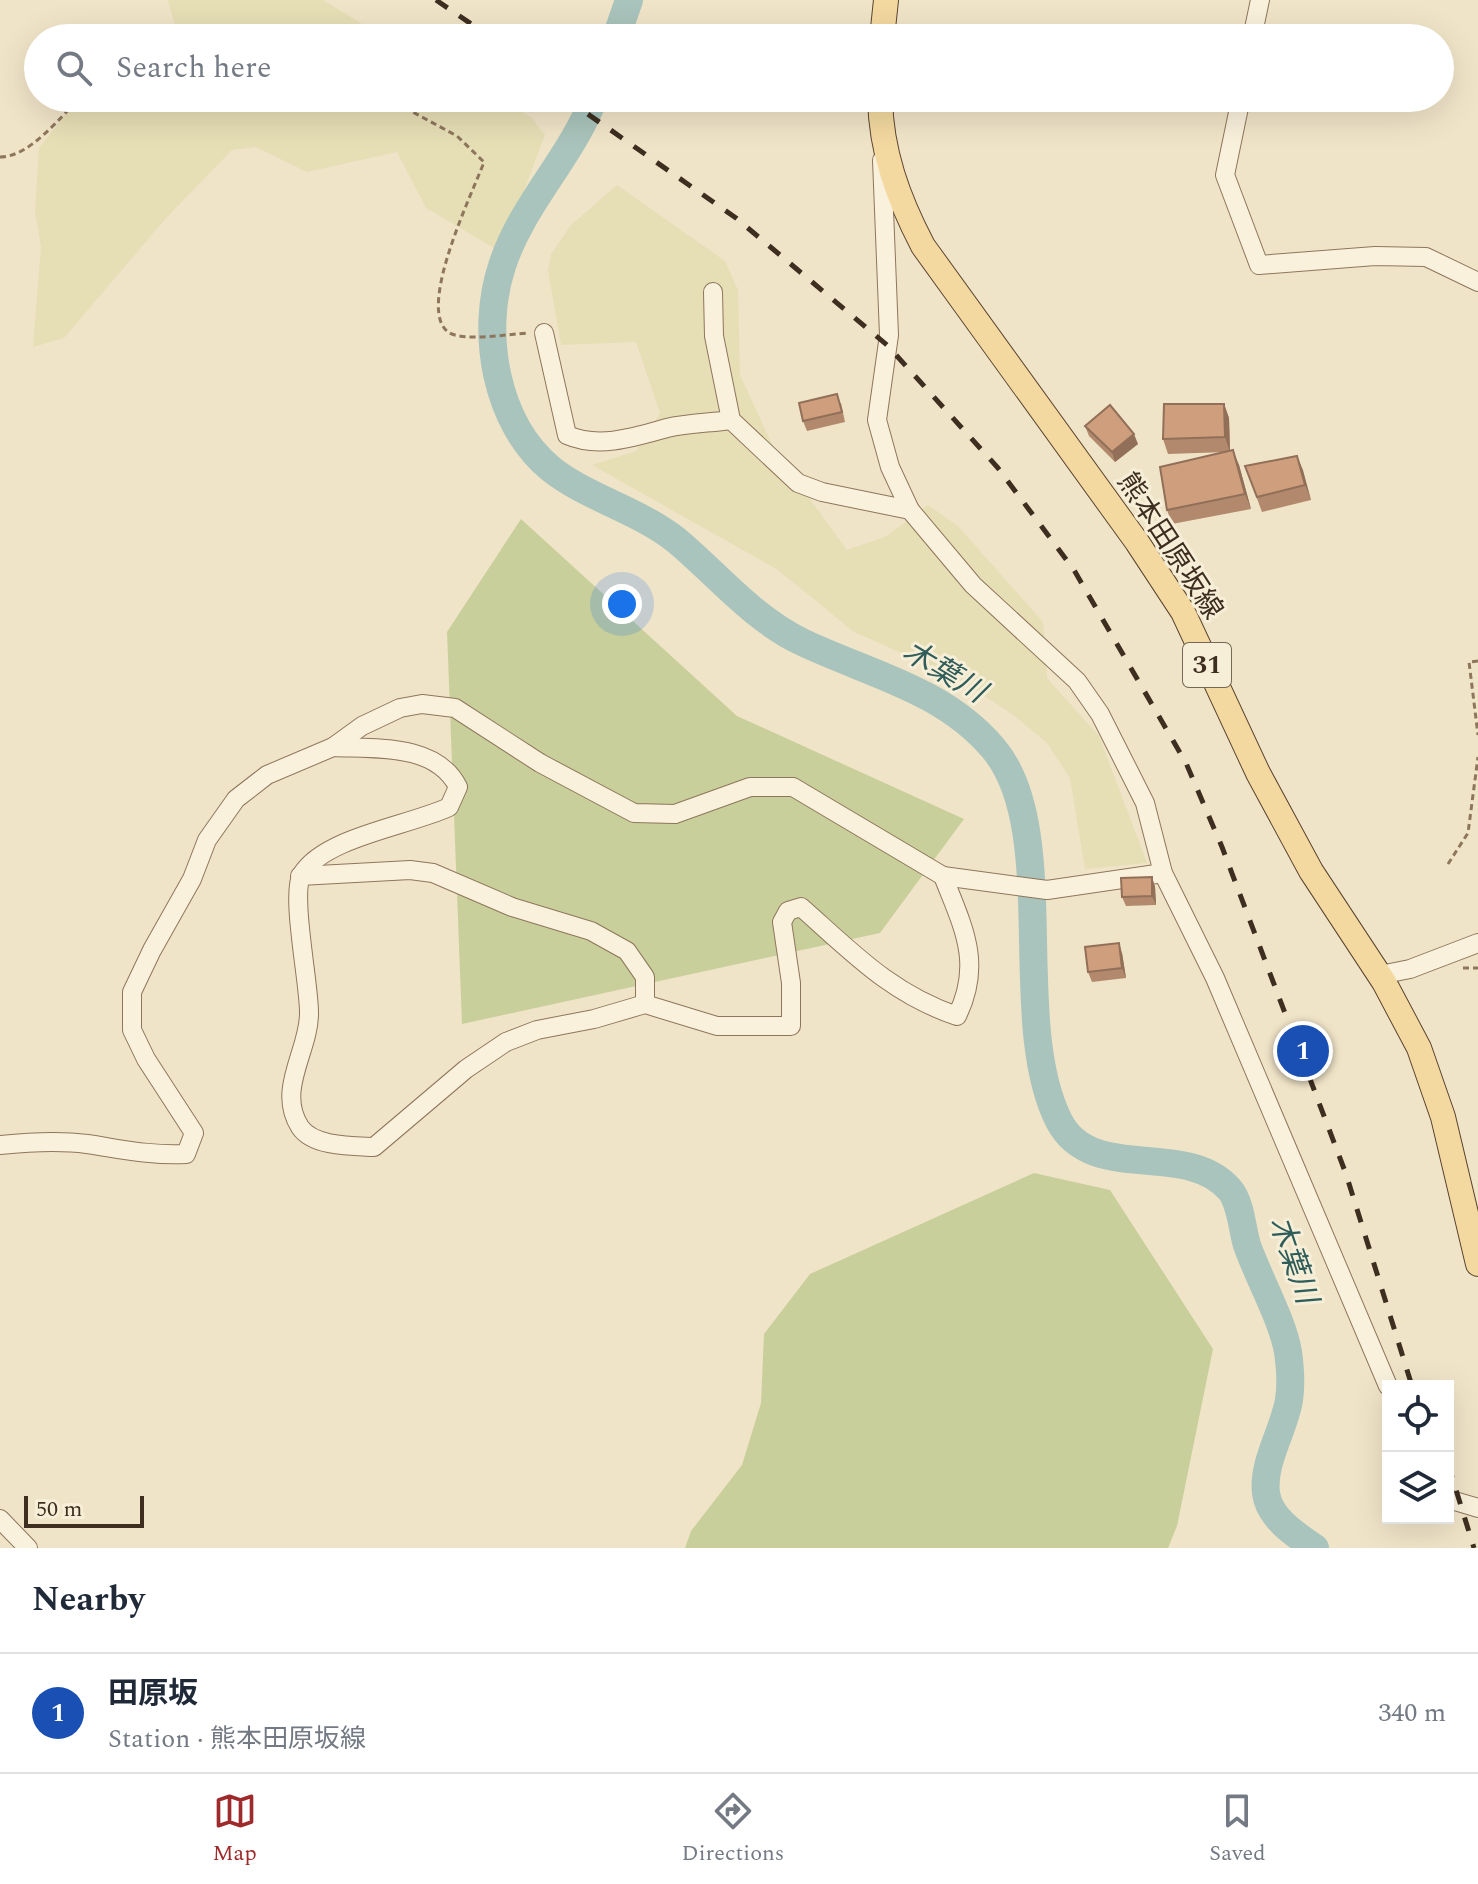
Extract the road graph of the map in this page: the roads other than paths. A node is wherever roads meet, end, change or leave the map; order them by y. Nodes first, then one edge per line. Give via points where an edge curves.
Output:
1 (886, 0) edge
2 (1260, 0) edge
3 (883, 24) edge
4 (1255, 24) edge
5 (880, 112) edge
6 (1238, 112) edge
7 (881, 127) junction
8 (1478, 282) edge
9 (713, 292) dead end
10 (544, 333) road end
11 (731, 420) junction
12 (910, 510) junction
13 (333, 747) junction
14 (1163, 873) junction
15 (300, 876) junction
16 (943, 876) junction
17 (1478, 943) edge
18 (1380, 975) junction
19 (645, 1004) junction
20 (0, 1145) edge
21 (1478, 1264) edge
22 (1385, 1380) edge
23 (1454, 1501) edge
24 (1478, 1508) edge
25 (0, 1519) edge
26 (28, 1548) edge

1 - 3 main road
2 - 4 street
5 - 7 main road, 熊本田原坂線 / 31
6 - 8 street via 1225,175 1259,265 1426,257
7 - 12 street via 889,335 877,420
7 - 18 main road, 熊本田原坂線 / 31 via 897,196 923,246 1183,612 1258,773 1311,871
9 - 11 street via 714,336
10 - 11 street via 567,435 609,441
11 - 12 street via 798,483
12 - 14 street via 973,585 1077,681 1100,714 1145,803
13 - 15 street via 400,750 451,772 458,787 449,807 343,844 314,858
13 - 16 street via 400,708 455,708 540,763 634,813 675,814 750,787 793,787
13 - 20 street via 267,775 236,799 207,840 132,992 132,1030 194,1133 186,1154 152,1156 43,1141
14 - 16 street via 1047,890
14 - 22 street via 1215,978
15 - 19 street via 433,873 512,907 591,931 627,951 645,977
15 - 19 street via 300,942 309,1014 291,1094 302,1130 335,1145 374,1147 506,1042
16 - 19 street via 967,936 970,962 968,992 957,1016 920,1004 884,981 801,907 788,911 782,922 791,1026 717,1026
17 - 18 street
18 - 21 main road, 熊本田原坂線 / 31 via 1419,1048 1443,1117
23 - 24 street
25 - 26 street

